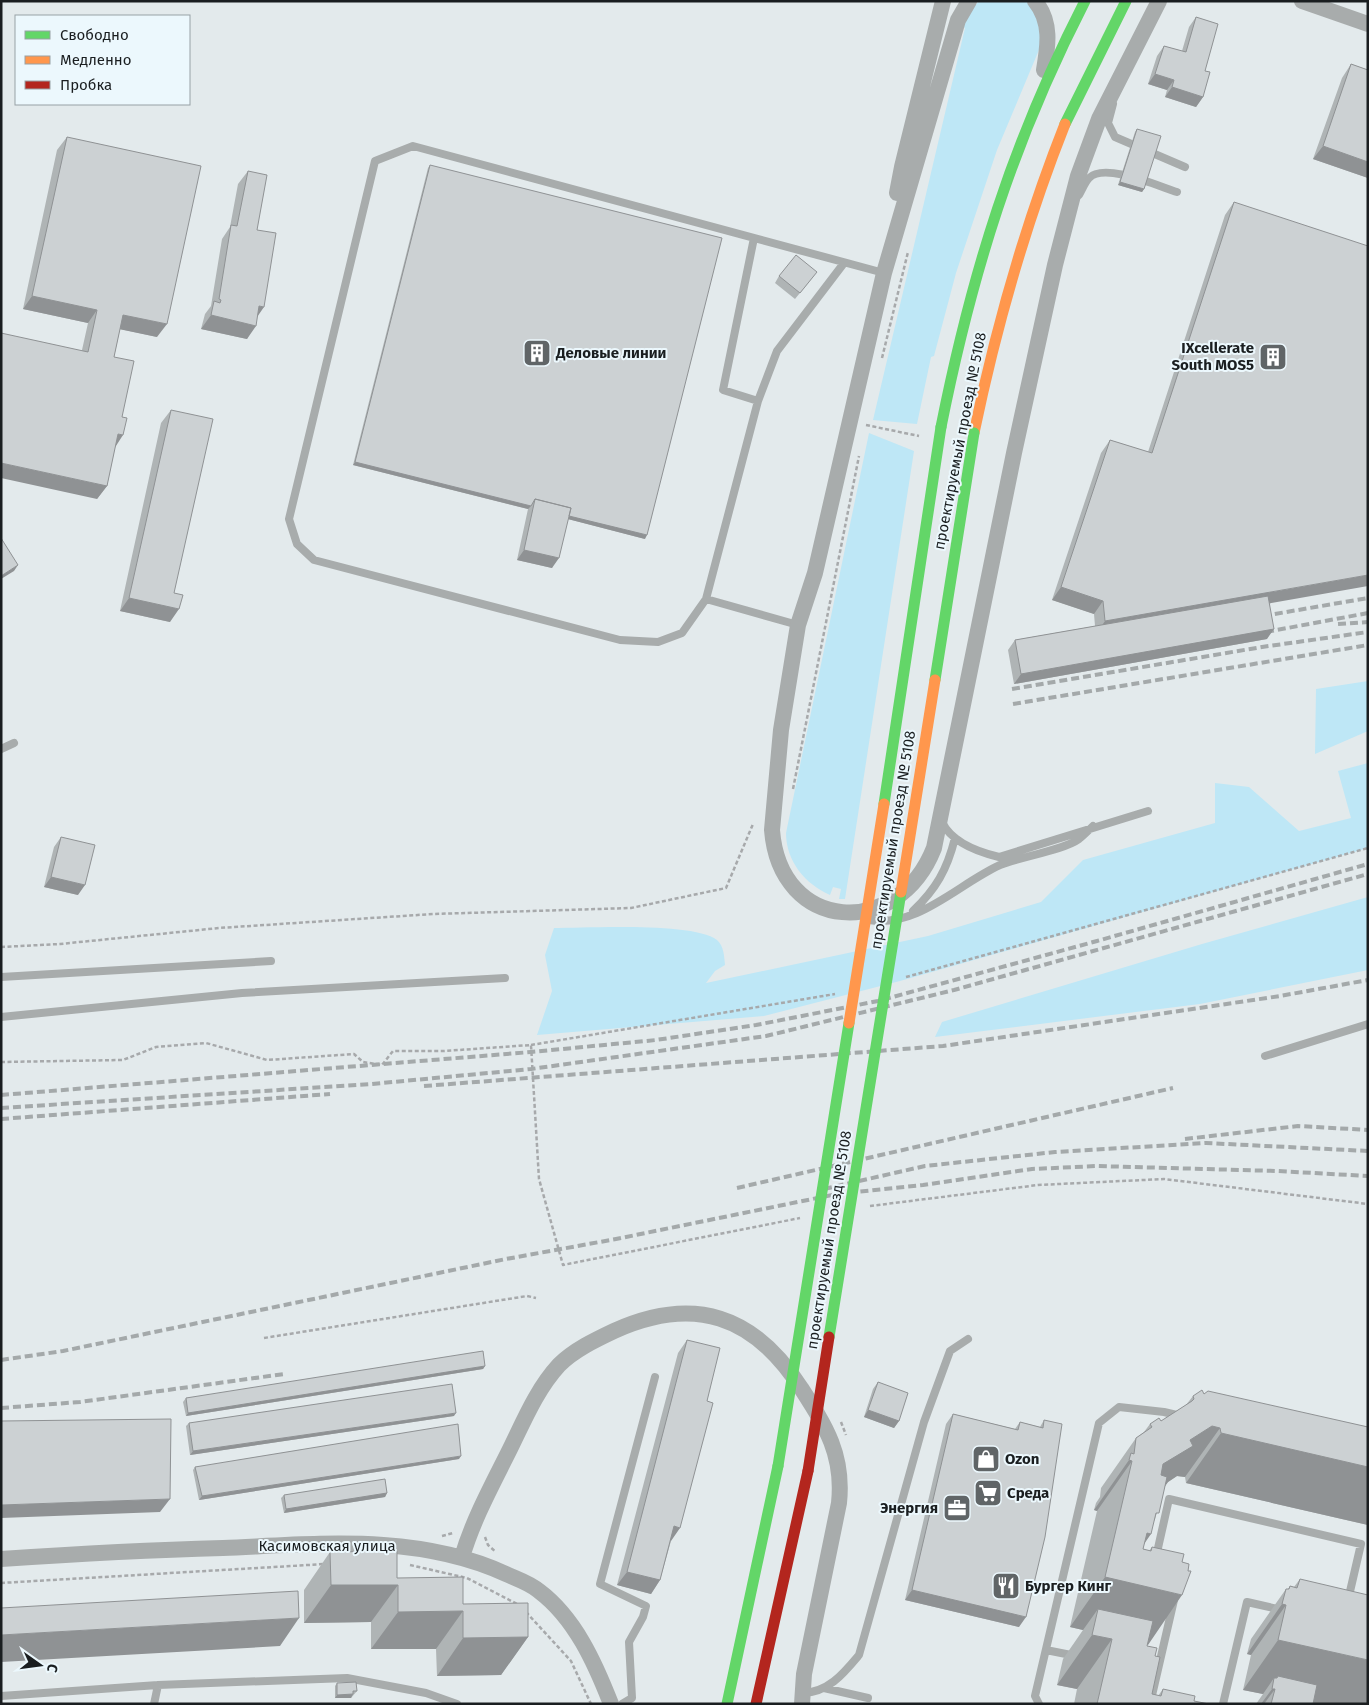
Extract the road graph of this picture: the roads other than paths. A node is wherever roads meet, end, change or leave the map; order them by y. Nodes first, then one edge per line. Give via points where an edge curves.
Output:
1 (943, 1) edge
2 (969, 1) edge
3 (1035, 1) edge
4 (1085, 1) edge
5 (1126, 1) edge
6 (1159, 1) edge
7 (1302, 1) edge
8 (1368, 24) edge
9 (1118, 84) junction
10 (1040, 94) junction
11 (1184, 167) dead end
12 (1177, 192) dead end
13 (1068, 219) junction
14 (754, 238) junction
15 (844, 263) junction
16 (884, 273) junction
17 (758, 401) junction
18 (706, 599) junction
19 (798, 625) junction
20 (14, 743) dead end
21 (1, 749) edge
22 (1148, 811) dead end
23 (940, 817) junction
24 (1093, 826) junction
25 (954, 838) junction
26 (840, 912) junction
27 (908, 916) junction
28 (271, 961) dead end
29 (1, 977) edge
30 (505, 978) dead end
31 (1, 1016) edge
32 (1368, 1024) edge
33 (1265, 1056) dead end
34 (968, 1339) dead end
35 (655, 1376) dead end
36 (1192, 1419) edge
37 (462, 1556) junction
38 (1, 1559) edge
39 (1154, 1565) edge
40 (1176, 1590) edge
41 (1346, 1606) edge
42 (1294, 1613) edge
43 (1046, 1650) junction
44 (1083, 1658) dead end
45 (1148, 1673) edge
46 (1157, 1675) junction
47 (158, 1685) junction
48 (824, 1688) junction
49 (1, 1696) edge
50 (802, 1698) edge
51 (868, 1698) dead end
52 (154, 1704) edge
53 (457, 1704) edge
54 (611, 1704) edge
55 (622, 1704) edge
56 (727, 1704) edge
57 (756, 1704) edge
58 (1039, 1704) edge
59 (1150, 1704) edge
60 (1223, 1704) edge

1 - 16 street via 902,166
2 - 16 street via 958,20
3 - 10 street via 1048,28
4 - 10 main road, проектируемый проезд № 5108
5 - 57 main road, проектируемый проезд № 5108, bridge via 1066,122 1033,207 990,354 974,433 808,1471
6 - 9 street
7 - 8 street
9 - 11 lane via 1108,123 1115,137
9 - 13 street via 1091,138
10 - 56 main road, проектируемый проезд № 5108, bridge via 1001,190 976,268 956,348 778,1466
12 - 13 lane via 1111,172 1097,173 1089,178
13 - 23 street via 1016,444
14 - 15 lane
14 - 17 lane via 723,390
14 - 18 lane via 413,146 375,161 289,519 297,544 314,560 620,640 658,642 682,634
15 - 16 lane
15 - 17 lane via 777,351
16 - 19 street via 815,573
17 - 18 lane
18 - 19 lane
19 - 26 street via 781,730 773,844 788,882 811,902
20 - 21 lane
22 - 24 lane
23 - 25 lane
23 - 26 street via 928,862 904,893 880,907
24 - 25 lane via 999,857
24 - 27 lane via 1078,840 1000,865 948,897
25 - 27 lane via 950,859 933,892
26 - 27 lane via 872,920
28 - 29 lane
30 - 31 lane via 242,993
32 - 33 lane
34 - 48 lane via 950,1351 924,1422 859,1655 841,1677
35 - 55 lane via 600,1584 646,1606 629,1642 632,1698
36 - 43 lane via 1119,1407 1099,1423
37 - 38 street, Касимовская улица via 399,1545 358,1543
37 - 50 street via 470,1530 530,1408 560,1364 605,1335 658,1315 685,1313 722,1319 754,1335 785,1363 834,1445 841,1486 839,1503
37 - 54 street, Касимовская улица via 526,1583 546,1596 573,1628 598,1672
39 - 41 lane via 1169,1499 1361,1544
40 - 46 lane
42 - 60 lane via 1247,1602
43 - 44 lane
43 - 58 lane via 1035,1696
45 - 46 lane
46 - 59 lane
47 - 49 lane
47 - 52 lane
47 - 53 lane via 347,1678 426,1693
48 - 50 lane
48 - 51 lane

